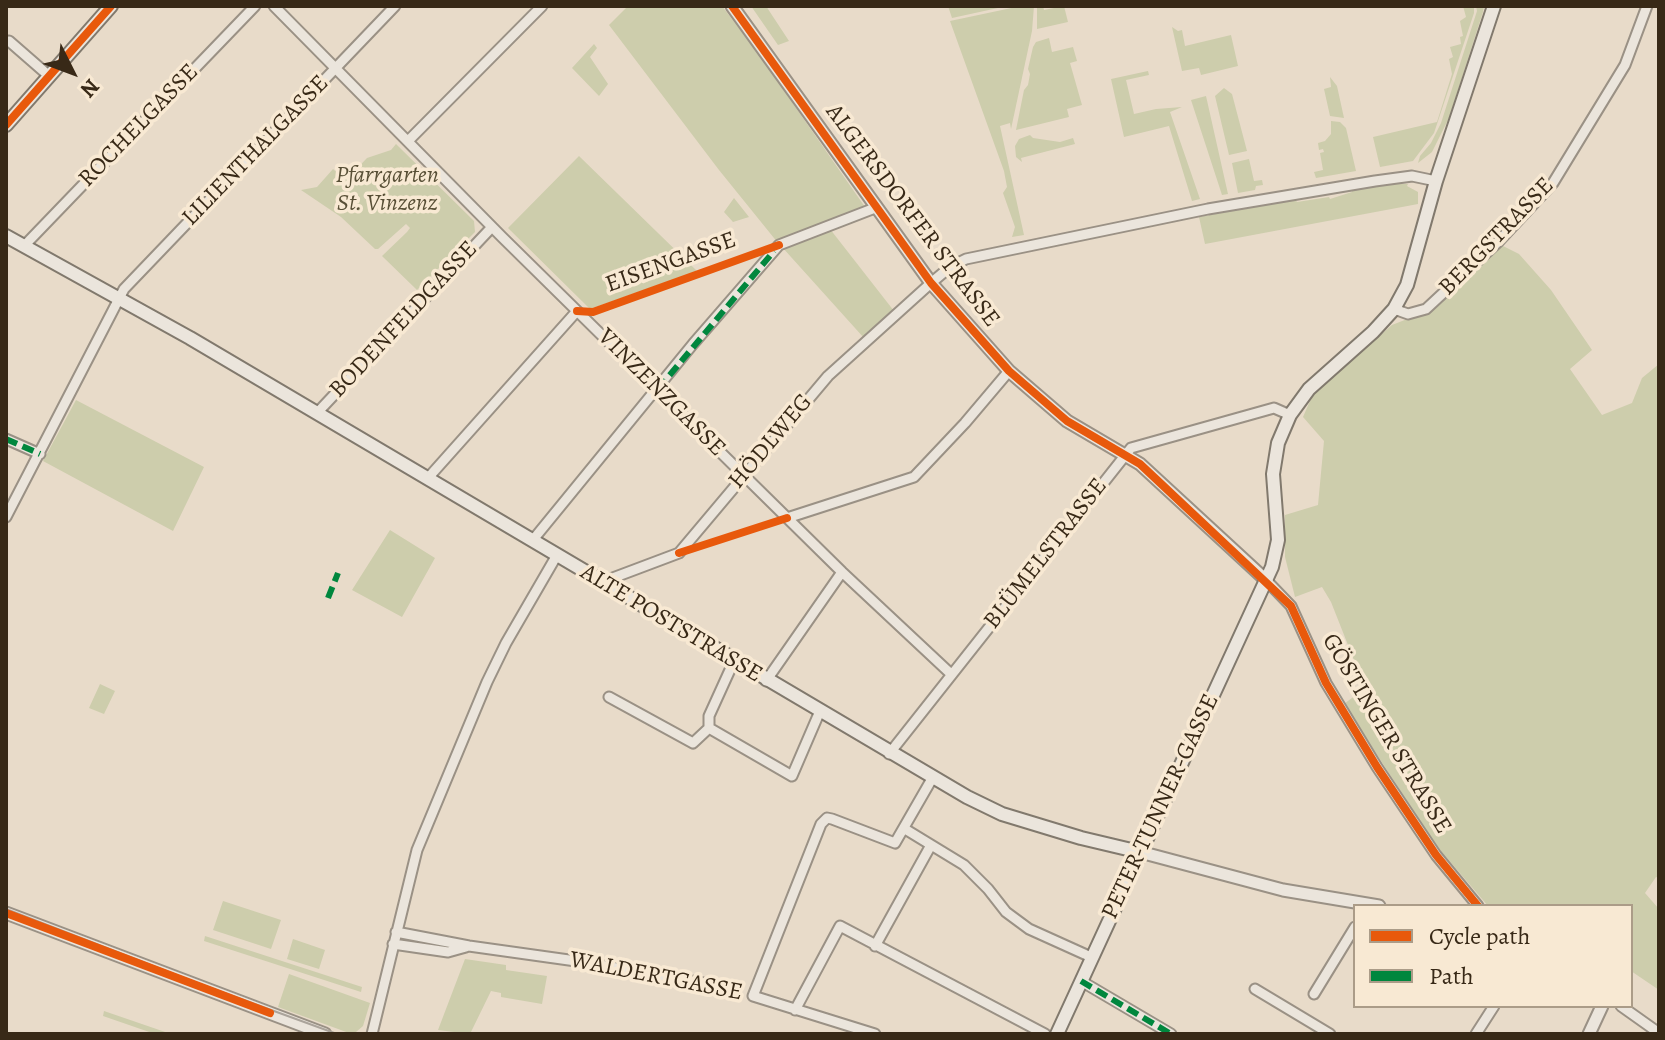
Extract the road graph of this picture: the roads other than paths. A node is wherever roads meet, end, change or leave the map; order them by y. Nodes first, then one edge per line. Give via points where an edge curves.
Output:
1 (111, 6) edge
2 (255, 6) edge
3 (274, 6) edge
4 (395, 6) edge
5 (542, 6) edge
6 (732, 6) edge
7 (1494, 6) edge
8 (1647, 6) edge
9 (9, 41) dead end
10 (335, 68) junction
11 (48, 75) junction
12 (6, 125) edge
13 (408, 141) junction
14 (1436, 181) junction
15 (875, 208) junction
16 (492, 227) junction
17 (6, 236) edge
18 (24, 246) junction
19 (931, 283) junction
20 (119, 299) junction
21 (1394, 309) junction
22 (577, 311) junction
23 (1009, 371) junction
24 (658, 389) junction
25 (317, 413) junction
26 (1290, 415) junction
27 (6, 439) edge
28 (40, 454) junction
29 (1125, 454) junction
30 (743, 475) junction
31 (428, 478) junction
32 (6, 517) edge
33 (787, 518) junction
34 (532, 541) junction
35 (557, 555) junction
36 (842, 572) junction
37 (1267, 581) junction
38 (602, 582) junction
39 (734, 661) junction
40 (951, 674) junction
41 (766, 681) junction
42 (609, 697) dead end
43 (820, 711) junction
44 (709, 728) junction
45 (889, 754) junction
46 (933, 777) junction
47 (905, 829) junction
48 (931, 845) junction
49 (1140, 852) junction
50 (1361, 904) edge
51 (1476, 904) edge
52 (6, 913) edge
53 (1353, 930) edge
54 (396, 932) junction
55 (393, 944) junction
56 (469, 946) junction
57 (875, 946) junction
58 (1091, 957) junction
59 (1081, 981) junction
60 (703, 983) dead end
61 (1255, 989) dead end
62 (1314, 994) dead end
63 (1493, 1008) edge
64 (1601, 1008) edge
65 (1624, 1008) edge
66 (795, 1010) junction
67 (1659, 1033) edge
68 (325, 1034) edge
69 (372, 1034) edge
70 (875, 1034) edge
71 (1045, 1034) edge
72 (1057, 1034) edge
73 (1171, 1034) edge
74 (1330, 1034) edge
75 (1476, 1034) edge
76 (1589, 1034) edge

1 - 11 main road
2 - 18 street, ROCHELGASSE
3 - 10 street, VINZENZGASSE
4 - 10 street, LILIENTHALGASSE
5 - 13 street
6 - 15 street, ALGERSDORFER STRASSE
7 - 14 main road
8 - 21 street, BERGSTRASSE via 1625,65 1553,183 1426,309 1408,314
9 - 11 street
10 - 13 street, VINZENZGASSE
10 - 20 street, LILIENTHALGASSE
11 - 12 main road
13 - 16 street, VINZENZGASSE
14 - 19 street via 1412,176 1375,181 1030,244 966,259
14 - 21 main road via 1407,285
15 - 19 street, ALGERSDORFER STRASSE
15 - 24 street via 779,245
16 - 22 street, VINZENZGASSE
16 - 25 street, BODENFELDGASSE
17 - 18 main road, ALTE POSTSTRASSE
18 - 20 main road, ALTE POSTSTRASSE
19 - 23 street, ALGERSDORFER STRASSE
19 - 30 street, HÖDLWEG via 828,376
20 - 25 main road, ALTE POSTSTRASSE
20 - 28 street, LILIENTHALGASSE
21 - 26 main road via 1309,389
22 - 24 street, VINZENZGASSE
22 - 31 street
23 - 29 street, ALGERSDORFER STRASSE via 1067,421
23 - 33 street via 914,477
24 - 30 street, VINZENZGASSE
24 - 34 street
25 - 31 main road, ALTE POSTSTRASSE
26 - 29 street, BLÜMELSTRASSE via 1274,408 1143,443
26 - 37 main road via 1273,474 1278,540
27 - 28 street
28 - 32 street, LILIENTHALGASSE
29 - 37 street, ALGERSDORFER STRASSE
29 - 40 street, BLÜMELSTRASSE
30 - 33 street, VINZENZGASSE
30 - 38 street, HÖDLWEG via 679,553
31 - 34 main road, ALTE POSTSTRASSE
33 - 36 street, VINZENZGASSE
34 - 35 main road, ALTE POSTSTRASSE
35 - 38 main road, ALTE POSTSTRASSE
35 - 54 street via 506,643 447,774 417,850
36 - 40 street, VINZENZGASSE
36 - 41 street
37 - 49 main road, PETER-TUNNER-GASSE
37 - 51 street, GÖSTINGER STRASSE via 1291,606 1326,683 1377,767
38 - 39 main road, ALTE POSTSTRASSE
39 - 41 main road, ALTE POSTSTRASSE
39 - 44 street via 709,716
40 - 45 street, BLÜMELSTRASSE
41 - 43 main road, ALTE POSTSTRASSE
42 - 44 street via 693,743
43 - 44 street via 792,776
43 - 45 main road, ALTE POSTSTRASSE
45 - 46 main road, ALTE POSTSTRASSE
46 - 47 street
46 - 49 main road, ALTE POSTSTRASSE via 1002,814
47 - 48 street
47 - 66 street, WALDERTGASSE via 895,843 832,819 821,824 753,996
48 - 57 street
48 - 58 street via 964,865 1006,912 1029,929
49 - 50 street, ALTE POSTSTRASSE via 1283,890
49 - 58 main road, PETER-TUNNER-GASSE
52 - 68 street
53 - 62 street
54 - 55 street
54 - 56 street, WALDERTGASSE
55 - 56 street, WALDERTGASSE via 448,952
55 - 69 street
56 - 60 street, WALDERTGASSE
57 - 66 street via 840,926
57 - 71 street
58 - 59 main road, PETER-TUNNER-GASSE
59 - 72 main road, PETER-TUNNER-GASSE
59 - 73 street
61 - 74 street
63 - 75 street
64 - 76 street
65 - 67 street
66 - 70 street

